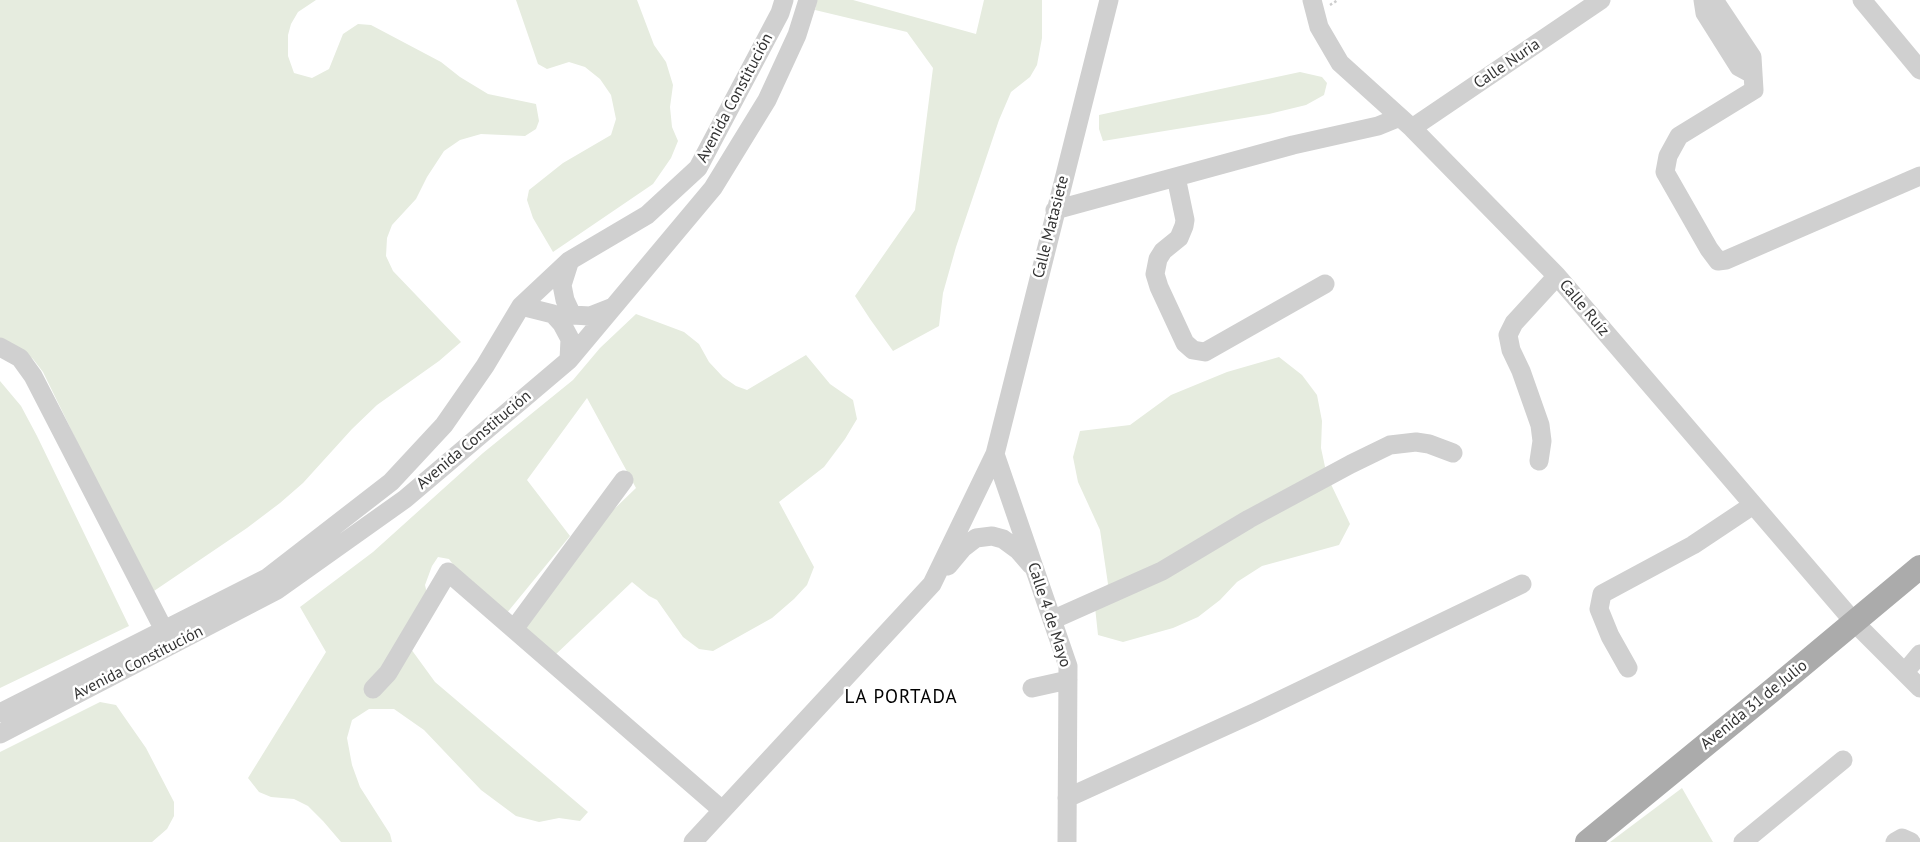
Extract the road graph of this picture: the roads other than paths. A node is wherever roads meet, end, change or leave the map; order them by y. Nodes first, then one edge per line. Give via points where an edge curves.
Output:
1 (784, 0) edge
2 (808, 0) edge
3 (1109, 0) edge
4 (1312, 0) edge
5 (1601, 0) edge
6 (1705, 0) edge
7 (1862, 0) edge
8 (1920, 70) edge
9 (1406, 122) junction
10 (1920, 176) edge
11 (1176, 178) junction
12 (1056, 210) junction
13 (569, 261) junction
14 (1557, 276) junction
15 (1325, 284) dead end
16 (616, 305) junction
17 (521, 306) junction
18 (0, 347) edge
19 (569, 360) junction
20 (1453, 453) dead end
21 (995, 454) junction
22 (1539, 461) dead end
23 (624, 480) dead end
24 (1753, 505) junction
25 (1920, 567) edge
26 (1034, 569) junction
27 (932, 584) junction
28 (1522, 584) dead end
29 (1052, 620) junction
30 (1854, 622) junction
31 (514, 629) junction
32 (164, 630) junction
33 (1920, 654) edge
34 (1628, 668) dead end
35 (1905, 672) junction
36 (1068, 680) junction
37 (372, 688) dead end
38 (1032, 688) dead end
39 (1920, 688) edge
40 (0, 713) edge
41 (0, 734) edge
42 (1843, 760) dead end
43 (1067, 798) junction
44 (722, 810) junction
45 (1747, 841) edge
46 (693, 842) edge
47 (1067, 842) edge
48 (1587, 842) edge
49 (1894, 842) edge
50 (1911, 842) edge

1 - 13 street, Avenida Constitución via 698,168 647,215
2 - 16 street, Avenida Constitución via 797,35 767,100 713,188
3 - 12 street, Calle Matasiete
4 - 9 street, Calle Ruíz via 1319,27 1340,63
5 - 9 street, Calle Nuria
6 - 10 street via 1718,6 1752,57 1754,90 1679,136 1668,156 1665,172 1718,261
7 - 8 street
9 - 11 street, Calle Nuria via 1293,145
9 - 14 street, Calle Ruíz
11 - 12 street, Calle Nuria
11 - 15 street via 1184,226 1179,238 1158,259 1155,274 1185,343 1193,350 1205,352
12 - 21 street, Calle Matasiete
13 - 16 street via 562,285 572,315 590,316
13 - 17 street, Avenida Constitución
14 - 22 street via 1508,335 1510,350 1540,425
14 - 24 street, Calle Ruíz
16 - 19 street, Avenida Constitución
17 - 19 street via 552,314 562,324 570,339
17 - 32 street, Avenida Constitución via 485,366 444,424 390,482 267,578
18 - 32 street via 20,358 33,376
19 - 41 street, Avenida Constitución via 405,499 277,590
20 - 29 street via 1416,442 1390,445 1249,518 1162,570
21 - 26 street, Calle 4 de Mayo
21 - 27 street, Calle Matasiete
23 - 31 street
24 - 30 street, Calle Ruíz
24 - 34 street via 1693,545 1602,594 1599,609
25 - 30 main road, Avenida 31 de Julio
26 - 27 street via 1018,550 1003,539 992,536 976,538
26 - 29 street, Calle 4 de Mayo
27 - 44 street
28 - 43 street via 1256,712
29 - 36 street, Calle 4 de Mayo via 1068,666
30 - 35 street, Calle Ruíz
30 - 48 main road, Avenida 31 de Julio
31 - 37 street via 448,572 388,673
31 - 44 street
32 - 40 street, Avenida Constitución
33 - 35 street
35 - 39 street, Calle Ruíz
36 - 38 street
36 - 43 street, Calle 4 de Mayo
42 - 45 street
43 - 47 street, Calle 4 de Mayo
44 - 46 street
49 - 50 street via 1902,838

